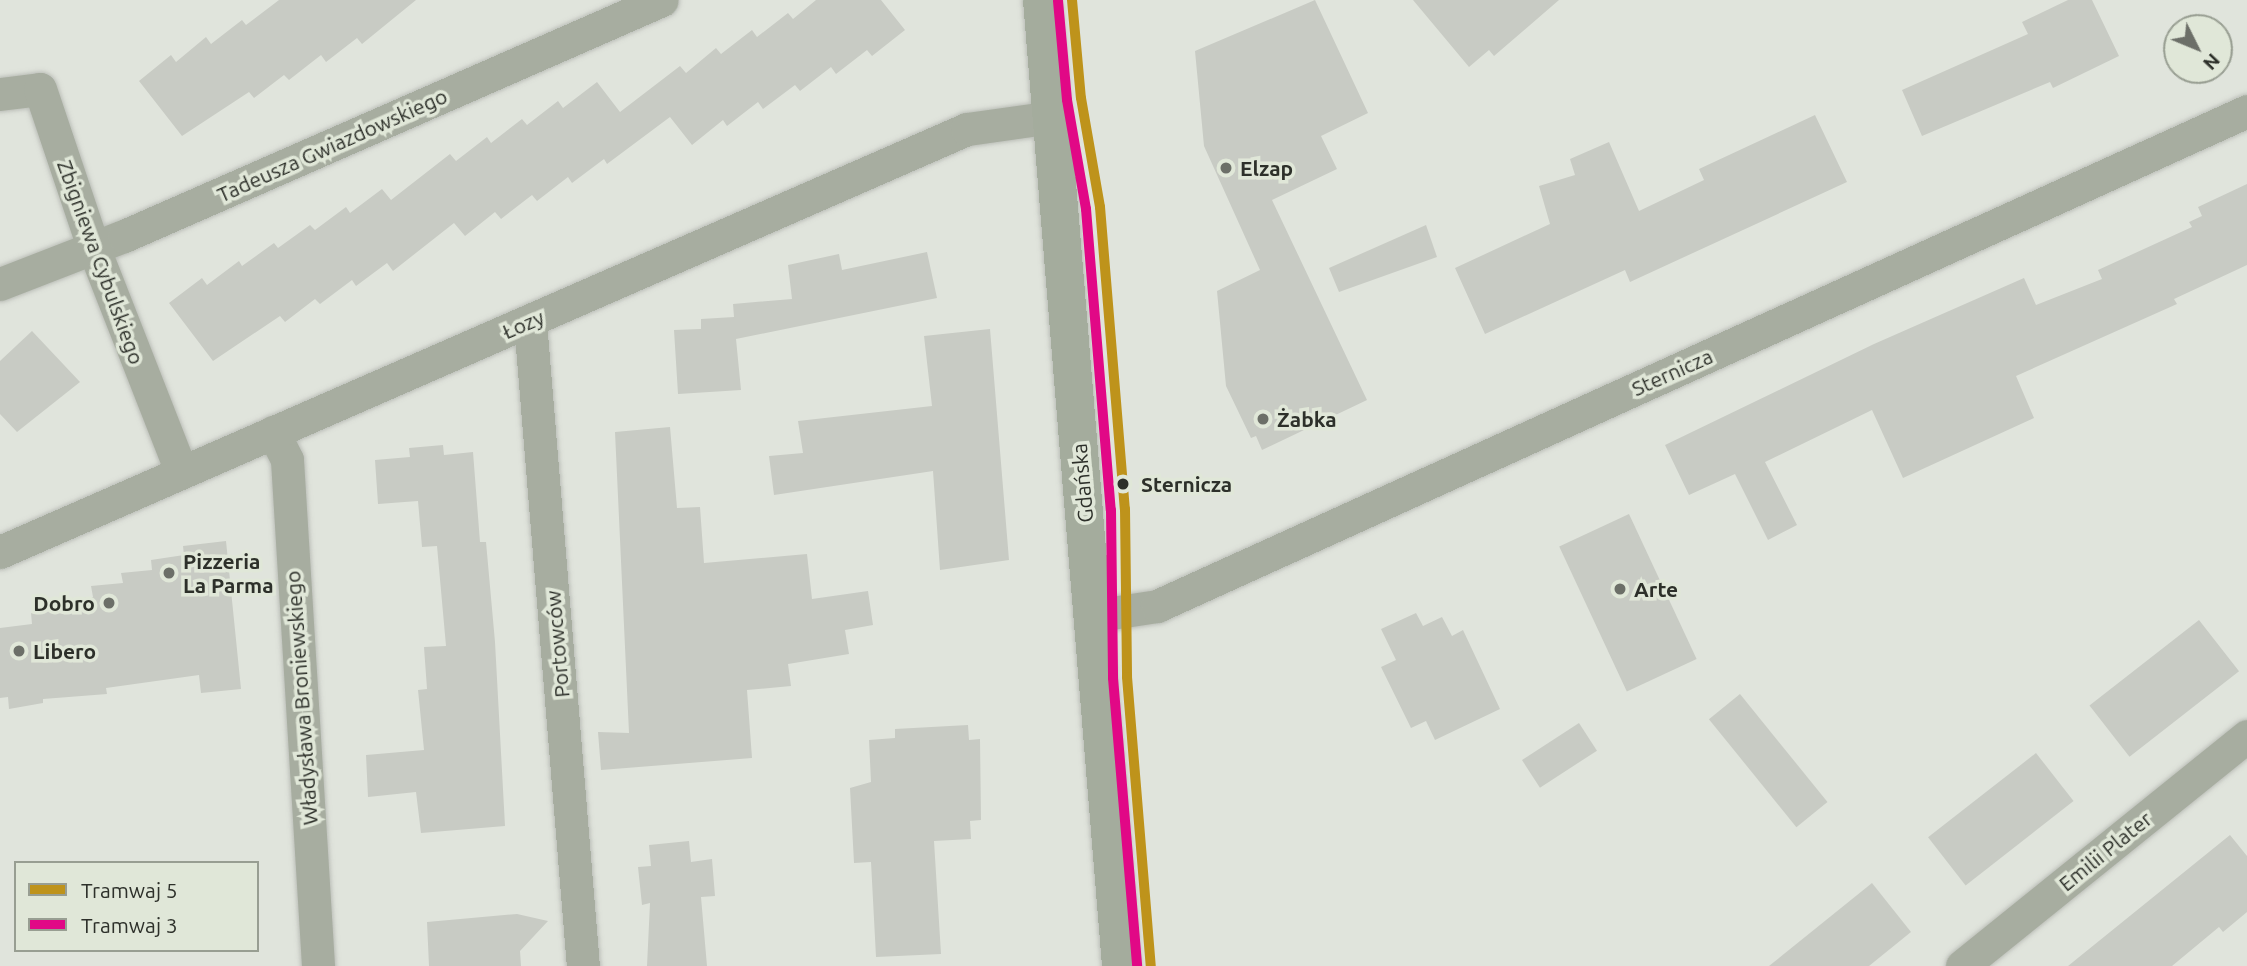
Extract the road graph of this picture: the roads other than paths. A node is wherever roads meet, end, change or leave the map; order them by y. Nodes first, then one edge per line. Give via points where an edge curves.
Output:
1 (662, 0) edge
2 (1042, 0) edge
3 (0, 94) edge
4 (2247, 110) edge
5 (1052, 117) junction
6 (94, 248) junction
7 (0, 284) edge
8 (530, 322) junction
9 (272, 432) junction
10 (181, 471) junction
11 (0, 552) edge
12 (1092, 615) junction
13 (2247, 736) edge
14 (318, 966) edge
15 (583, 966) edge
16 (1121, 966) edge
17 (1962, 966) edge

1 - 6 street, Tadeusza Gwiazdowskiego
2 - 5 street, Gdańska
3 - 6 street, Zbigniewa Cybulskiego via 40,89
4 - 12 street, Sternicza via 1157,606
5 - 8 street, Łozy via 967,130
5 - 12 street, Gdańska
6 - 7 street, Tadeusza Gwiazdowskiego
6 - 10 street, Zbigniewa Cybulskiego
8 - 9 street, Łozy
8 - 15 street, Portowców
9 - 10 street, Łozy
9 - 14 street, Władysława Broniewskiego via 287,460
10 - 11 street, Łozy
12 - 16 street, Gdańska
13 - 17 street, Emilii Plater

